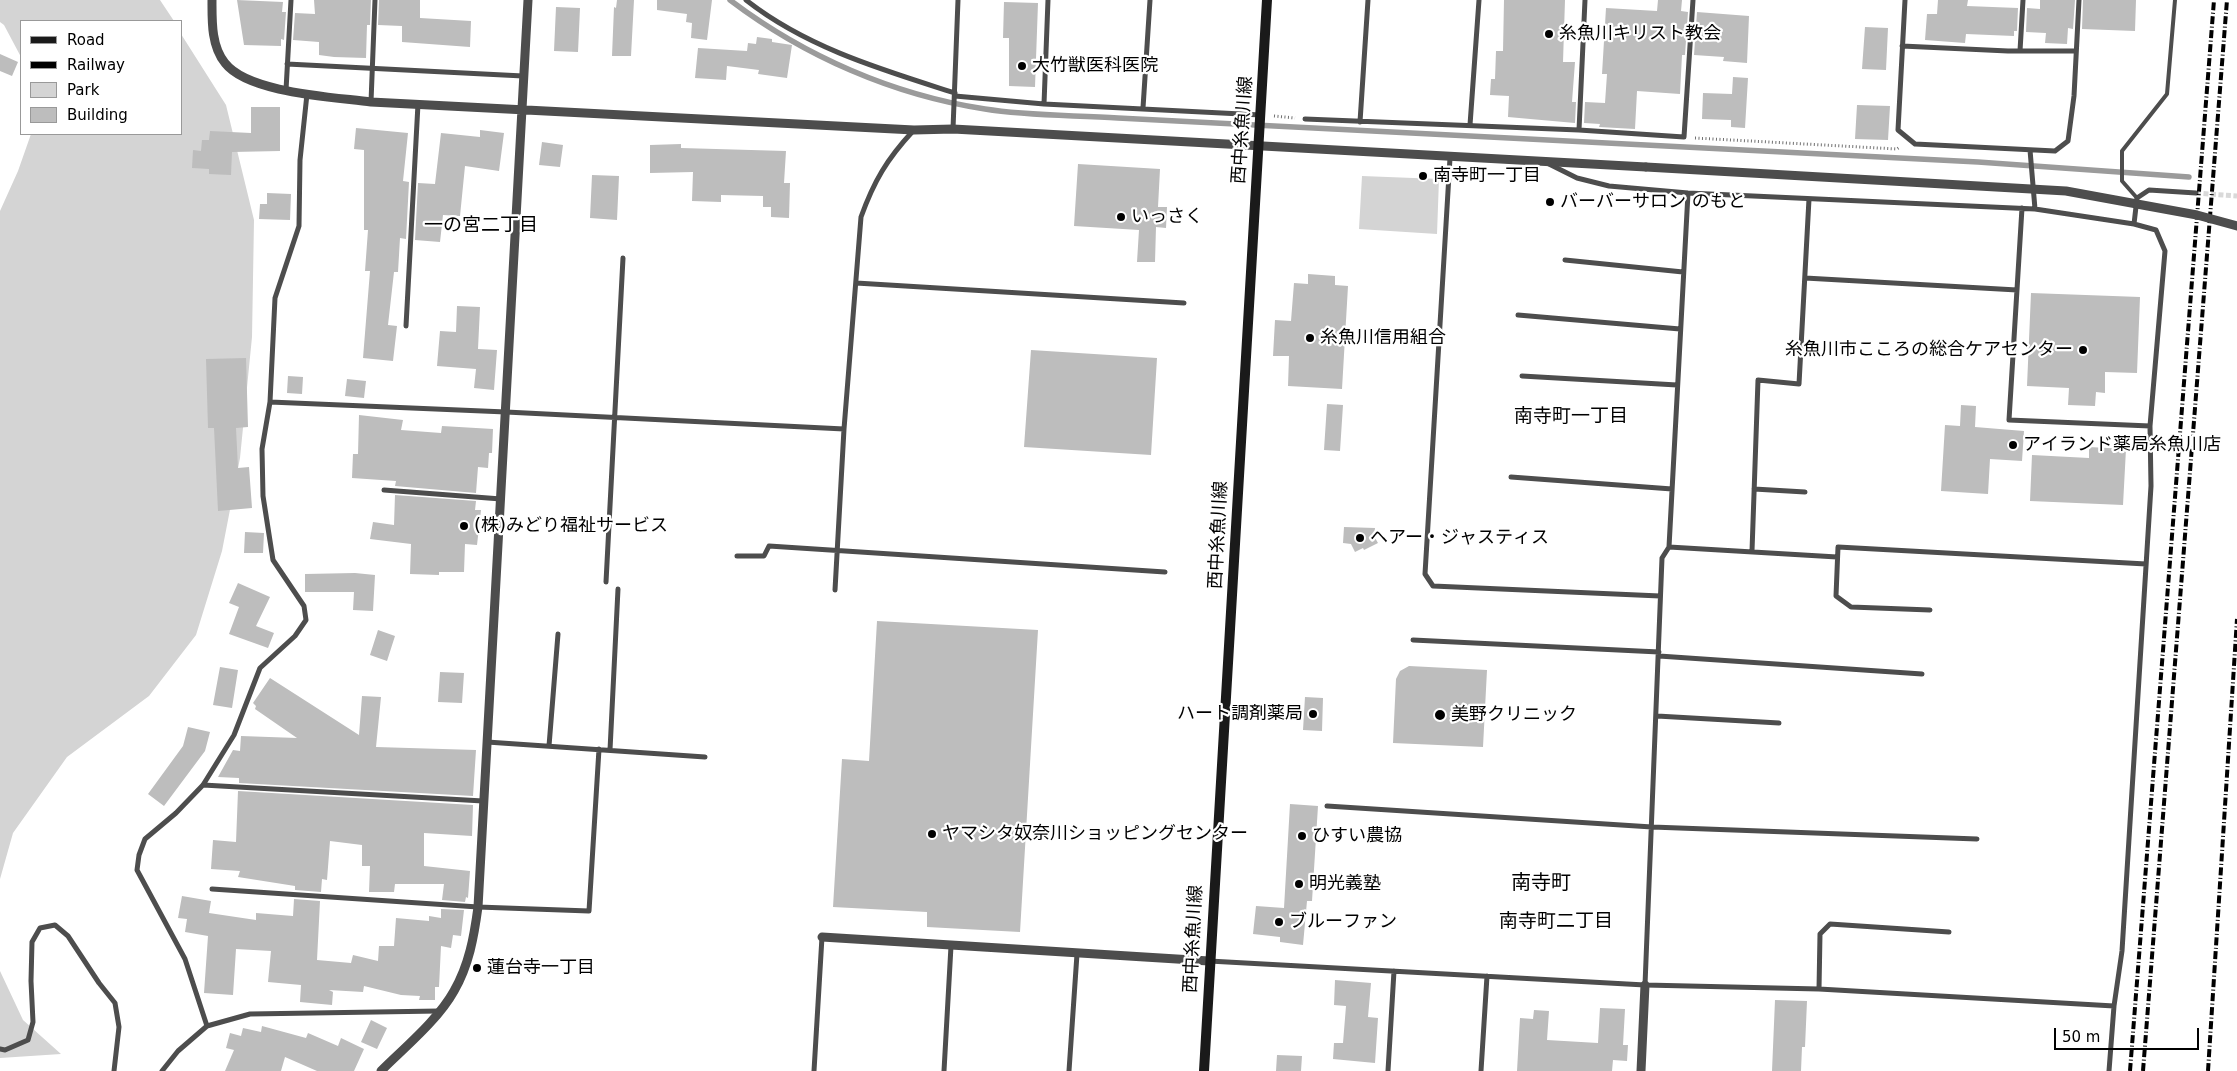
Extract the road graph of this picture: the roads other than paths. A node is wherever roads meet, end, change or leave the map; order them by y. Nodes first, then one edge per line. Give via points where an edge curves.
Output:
1 (212, 0) edge
2 (291, 0) edge
3 (375, 0) edge
4 (528, 0) edge
5 (746, 0) edge
6 (958, 0) edge
7 (1048, 0) edge
8 (1150, 0) edge
9 (1267, 0) edge
10 (1368, 0) edge
11 (1479, 0) edge
12 (1585, 0) edge
13 (1693, 0) edge
14 (1904, 0) edge
15 (2023, 0) edge
16 (2079, 0) edge
17 (2175, 0) edge
18 (1902, 46) junction
19 (2020, 51) junction
20 (2076, 51) junction
21 (288, 64) junction
22 (372, 69) junction
23 (523, 76) junction
24 (286, 90) junction
25 (307, 94) junction
26 (955, 94) junction
27 (371, 102) junction
28 (418, 104) junction
29 (1044, 104) junction
30 (1143, 108) junction
31 (521, 110) junction
32 (1261, 115) junction
33 (1305, 119) road end
34 (1360, 122) junction
35 (1470, 125) junction
36 (953, 129) junction
37 (914, 130) junction
38 (1579, 130) junction
39 (1258, 146) junction
40 (2030, 150) junction
41 (1450, 158) junction
42 (1546, 163) junction
43 (1688, 193) junction
44 (2196, 193) tunnel mouth
45 (2137, 198) junction
46 (1809, 199) junction
47 (2022, 208) junction
48 (2036, 209) junction
49 (2134, 224) junction
50 (2237, 226) edge
51 (623, 258) dead end
52 (1565, 260) dead end
53 (1683, 272) junction
54 (1804, 278) junction
55 (856, 283) junction
56 (2017, 290) junction
57 (1184, 304) dead end
58 (1518, 315) dead end
59 (406, 326) dead end
60 (1680, 329) junction
61 (1522, 376) dead end
62 (1677, 385) junction
63 (270, 402) junction
64 (506, 412) junction
65 (614, 417) junction
66 (2150, 426) junction
67 (844, 429) junction
68 (1511, 477) dead end
69 (1672, 489) junction
70 (1754, 489) junction
71 (384, 490) dead end
72 (1805, 492) dead end
73 (501, 499) junction
74 (1668, 547) junction
75 (837, 551) junction
76 (1752, 551) junction
77 (737, 556) dead end
78 (1837, 557) junction
79 (2146, 564) junction
80 (1165, 572) dead end
81 (606, 582) dead end
82 (618, 589) dead end
83 (835, 590) dead end
84 (1660, 596) junction
85 (1930, 610) dead end
86 (558, 634) dead end
87 (1413, 640) dead end
88 (1659, 654) junction
89 (1922, 674) dead end
90 (1657, 716) junction
91 (1779, 723) dead end
92 (487, 742) junction
93 (549, 746) junction
94 (599, 750) junction
95 (610, 750) junction
96 (705, 757) dead end
97 (203, 785) junction
98 (483, 801) junction
99 (1327, 806) dead end
100 (1652, 827) junction
101 (1977, 839) dead end
102 (212, 889) dead end
103 (478, 907) junction
104 (1949, 932) dead end
105 (822, 937) joint
106 (951, 946) junction
107 (1077, 954) junction
108 (1209, 961) junction
109 (1394, 971) junction
110 (1488, 976) junction
111 (1645, 985) junction
112 (1819, 989) junction
113 (2114, 1006) junction
114 (439, 1011) junction
115 (206, 1026) junction
116 (0, 1050) edge
117 (385, 1070) edge
118 (114, 1071) edge
119 (162, 1071) edge
120 (814, 1071) edge
121 (944, 1071) edge
122 (1068, 1071) edge
123 (1204, 1071) edge
124 (1388, 1071) edge
125 (1481, 1071) edge
126 (1641, 1071) edge
127 (2109, 1071) edge

1 - 24 street via 214,40 223,62 244,78
2 - 21 street
3 - 22 street
4 - 23 street
5 - 26 street via 830,49
6 - 26 street
7 - 29 street
8 - 30 street
9 - 32 main road, 西中糸魚川線
10 - 34 street
11 - 35 street
12 - 38 street
13 - 38 street via 1684,137
14 - 18 street
15 - 19 street
16 - 20 street
17 - 45 lane via 2167,94 2122,151 2122,181
18 - 19 street
18 - 40 street via 1898,130 1915,144
19 - 20 street
20 - 40 street via 2068,141 2055,151
21 - 22 street
21 - 24 street
22 - 23 street
22 - 27 street
23 - 31 street
24 - 25 street
25 - 27 street
25 - 63 street via 300,160 299,226 275,298
26 - 29 street
26 - 36 street
27 - 28 street
28 - 31 street
28 - 59 street
29 - 30 street
30 - 32 street
31 - 37 street
31 - 64 street
32 - 39 main road, 西中糸魚川線
33 - 34 street
34 - 35 street
35 - 38 street
36 - 37 street
36 - 39 street
37 - 55 street via 891,154 870,191 861,217
39 - 41 street
39 - 108 main road, 西中糸魚川線
40 - 48 street
41 - 42 street
41 - 84 street via 1424,574 1433,586
42 - 43 street via 1578,178 1609,186
42 - 50 street, bridge via 2066,191 2197,214
43 - 46 street
43 - 53 street
44 - 45 street via 2150,190
45 - 49 street
46 - 47 street
46 - 54 street
47 - 48 street
47 - 56 street
48 - 49 street
49 - 66 street via 2156,230 2165,251
51 - 65 street
52 - 53 street
53 - 60 street
54 - 56 street
54 - 70 street via 1799,384 1758,380
55 - 57 street
55 - 67 street
56 - 66 street via 2009,420
58 - 60 street
60 - 62 street
61 - 62 street
62 - 69 street
63 - 64 street
63 - 97 street via 262,449 263,496 274,560 304,606 306,620 295,636 260,668 234,735
64 - 65 street
64 - 73 street
65 - 67 street
65 - 81 street
66 - 79 street via 2151,486
67 - 75 street
68 - 69 street
69 - 74 street
70 - 72 street
70 - 76 street
71 - 73 street
73 - 92 street
74 - 76 street
74 - 84 street via 1662,558
75 - 77 street via 769,546 764,556
75 - 80 street
75 - 83 street
76 - 78 street
78 - 79 street via 1838,547
78 - 85 street via 1836,596 1851,607
79 - 113 street via 2122,951
82 - 95 street
84 - 88 street
86 - 93 street
87 - 88 street
88 - 89 street
88 - 90 street
90 - 91 street
90 - 100 street
92 - 93 street
92 - 98 street
93 - 94 street
94 - 95 street
94 - 103 street via 589,911
95 - 96 street
97 - 98 street
97 - 115 street via 145,839 137,870 185,959
98 - 103 street
99 - 100 street
100 - 101 street
100 - 111 street
102 - 103 street
103 - 114 street via 474,940 465,967
104 - 112 street via 1830,924 1820,934
105 - 106 street
105 - 120 street
106 - 107 street
106 - 121 street
107 - 108 street
107 - 122 street
108 - 109 street
108 - 123 main road, 西中糸魚川線
109 - 110 street
109 - 124 street
110 - 111 street
110 - 125 street
111 - 112 street
111 - 126 street
112 - 113 street
113 - 127 street
114 - 115 street via 250,1014
114 - 117 street
115 - 119 street via 178,1051
116 - 118 street via 28,1040 33,1022 32,942 40,928 55,925 68,936 115,1003 119,1027

